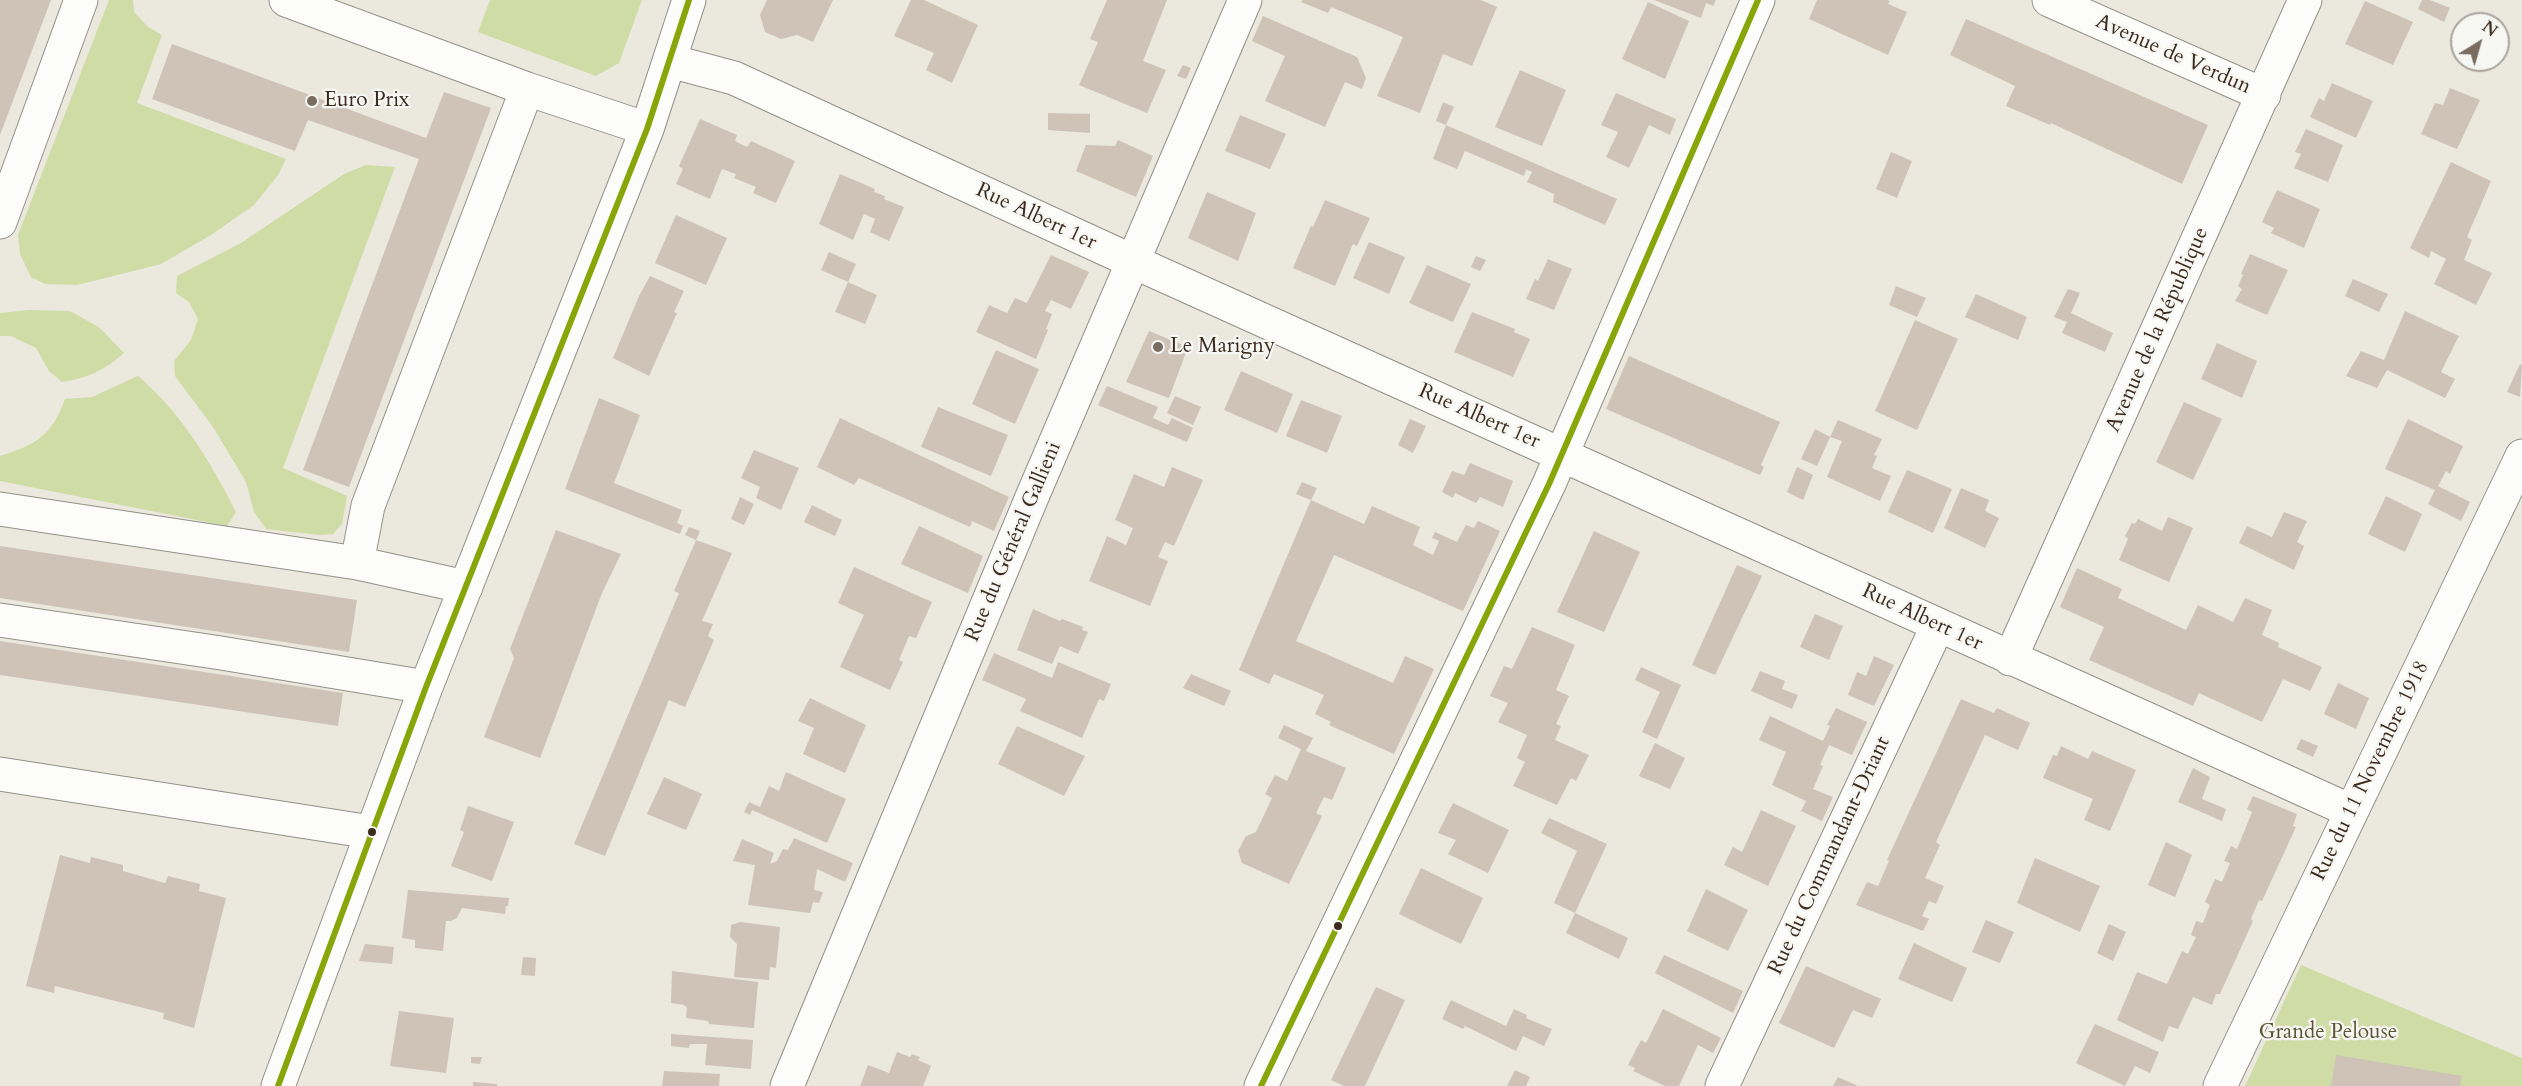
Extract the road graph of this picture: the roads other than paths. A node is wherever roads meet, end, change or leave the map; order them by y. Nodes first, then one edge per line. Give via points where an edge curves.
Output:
1 (81, 0) edge
2 (286, 0) edge
3 (689, 0) edge
4 (1245, 0) edge
5 (1758, 0) edge
6 (2049, 0) edge
7 (2305, 0) edge
8 (670, 61) junction
9 (527, 89) junction
10 (2264, 95) junction
11 (647, 129) junction
12 (0, 222) edge
13 (1134, 262) junction
14 (1562, 454) junction
15 (2522, 456) edge
16 (0, 508) edge
17 (357, 562) junction
18 (466, 587) junction
19 (0, 620) edge
20 (1938, 625) junction
21 (2010, 659) junction
22 (426, 687) junction
23 (0, 774) edge
24 (2351, 811) junction
25 (371, 832) junction
26 (278, 1086) edge
27 (787, 1086) edge
28 (1261, 1086) edge
29 (1722, 1086) edge
30 (2220, 1086) edge

1 - 12 street
2 - 9 street
3 - 8 street
4 - 13 street, Rue du Général Gallieni
5 - 14 street
6 - 10 street, Avenue de Verdun
7 - 10 street, Avenue de la République
8 - 11 street
8 - 13 street, Rue Albert 1er via 734,78
9 - 11 street
9 - 17 street via 368,506
10 - 21 street, Avenue de la République
11 - 18 street
13 - 14 street, Rue Albert 1er
13 - 27 street, Rue du Général Gallieni
14 - 20 street, Rue Albert 1er
14 - 28 street
15 - 24 street, Rue du 11 Novembre 1918
16 - 17 street
17 - 18 street
18 - 22 street
19 - 22 street
20 - 21 street, Rue Albert 1er
20 - 29 street, Rue du Commandant-Driant
21 - 24 street, Rue Albert 1er
22 - 25 street
23 - 25 street
24 - 30 street, Rue du 11 Novembre 1918
25 - 26 street

